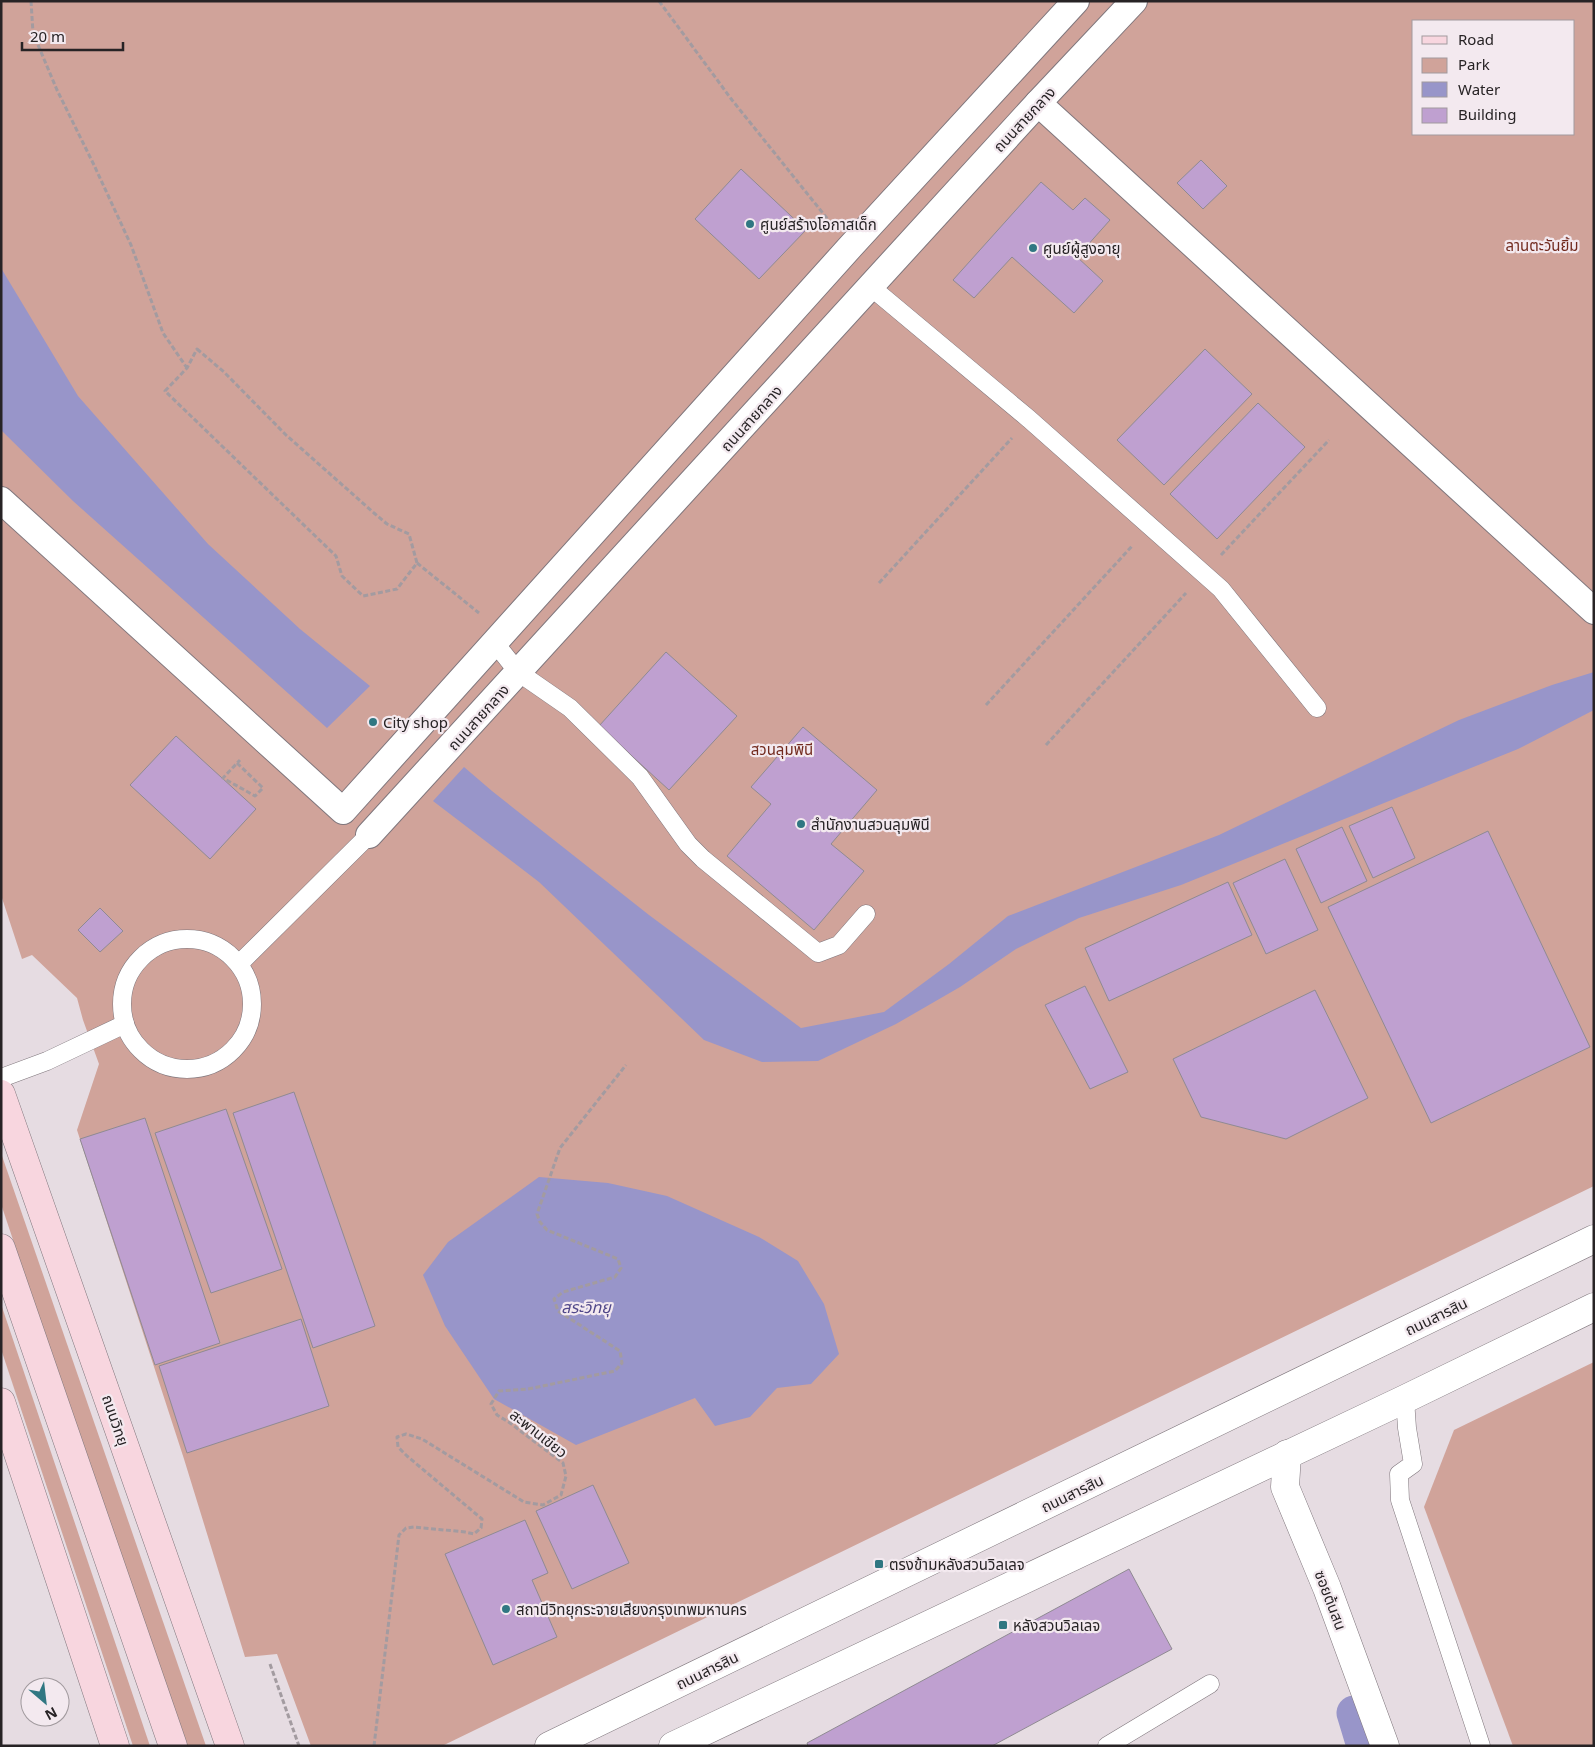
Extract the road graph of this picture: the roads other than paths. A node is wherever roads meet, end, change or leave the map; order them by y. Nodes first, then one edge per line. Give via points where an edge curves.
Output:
1 (1076, 1) edge
2 (1127, 4) edge
3 (1038, 103) junction
4 (851, 246) junction
5 (877, 280) junction
6 (1, 500) edge
7 (621, 503) junction
8 (649, 529) junction
9 (1594, 610) edge
10 (500, 638) junction
11 (518, 672) junction
12 (1317, 708) dead end
13 (369, 835) joint
14 (866, 914) dead end
15 (239, 964) junction
16 (125, 1024) junction
17 (1, 1078) edge
18 (1, 1094) edge
19 (1594, 1239) edge
20 (1, 1248) edge
21 (1594, 1307) edge
22 (1406, 1399) junction
23 (1, 1402) edge
24 (1287, 1454) junction
25 (1210, 1684) dead end
26 (115, 1746) edge
27 (173, 1746) edge
28 (230, 1746) edge
29 (549, 1746) edge
30 (673, 1746) edge
31 (1107, 1746) edge
32 (1385, 1746) edge
33 (1481, 1746) edge

1 - 4 street
2 - 3 street, ถนนสายกลาง
3 - 5 street, ถนนสายกลาง
3 - 9 street
4 - 5 street
4 - 7 street
5 - 8 street, ถนนสายกลาง
5 - 12 lane via 1029,420 1221,588
6 - 10 street via 343,811
7 - 8 street
7 - 10 street
8 - 11 street, ถนนสายกลาง
10 - 11 lane
11 - 13 street, ถนนสายกลาง
11 - 14 lane via 570,708 640,777 703,860 818,953 839,945
13 - 15 lane
15 - 16 lane via 222,949 201,940 179,940 157,947 139,960 127,980 122,1002
15 - 16 lane via 249,982 252,1019 241,1041 227,1056 209,1066 189,1069 168,1067 150,1058 135,1044
16 - 17 lane via 48,1061
18 - 28 main road, ถนนวิทยุ
19 - 29 street, ถนนสารสิน
20 - 27 main road
21 - 22 street
22 - 24 street
22 - 33 lane via 1413,1464 1399,1474 1400,1500
23 - 26 main road
24 - 30 street
24 - 32 street, ซอยต้นสน via 1285,1487 1327,1588
25 - 31 lane

